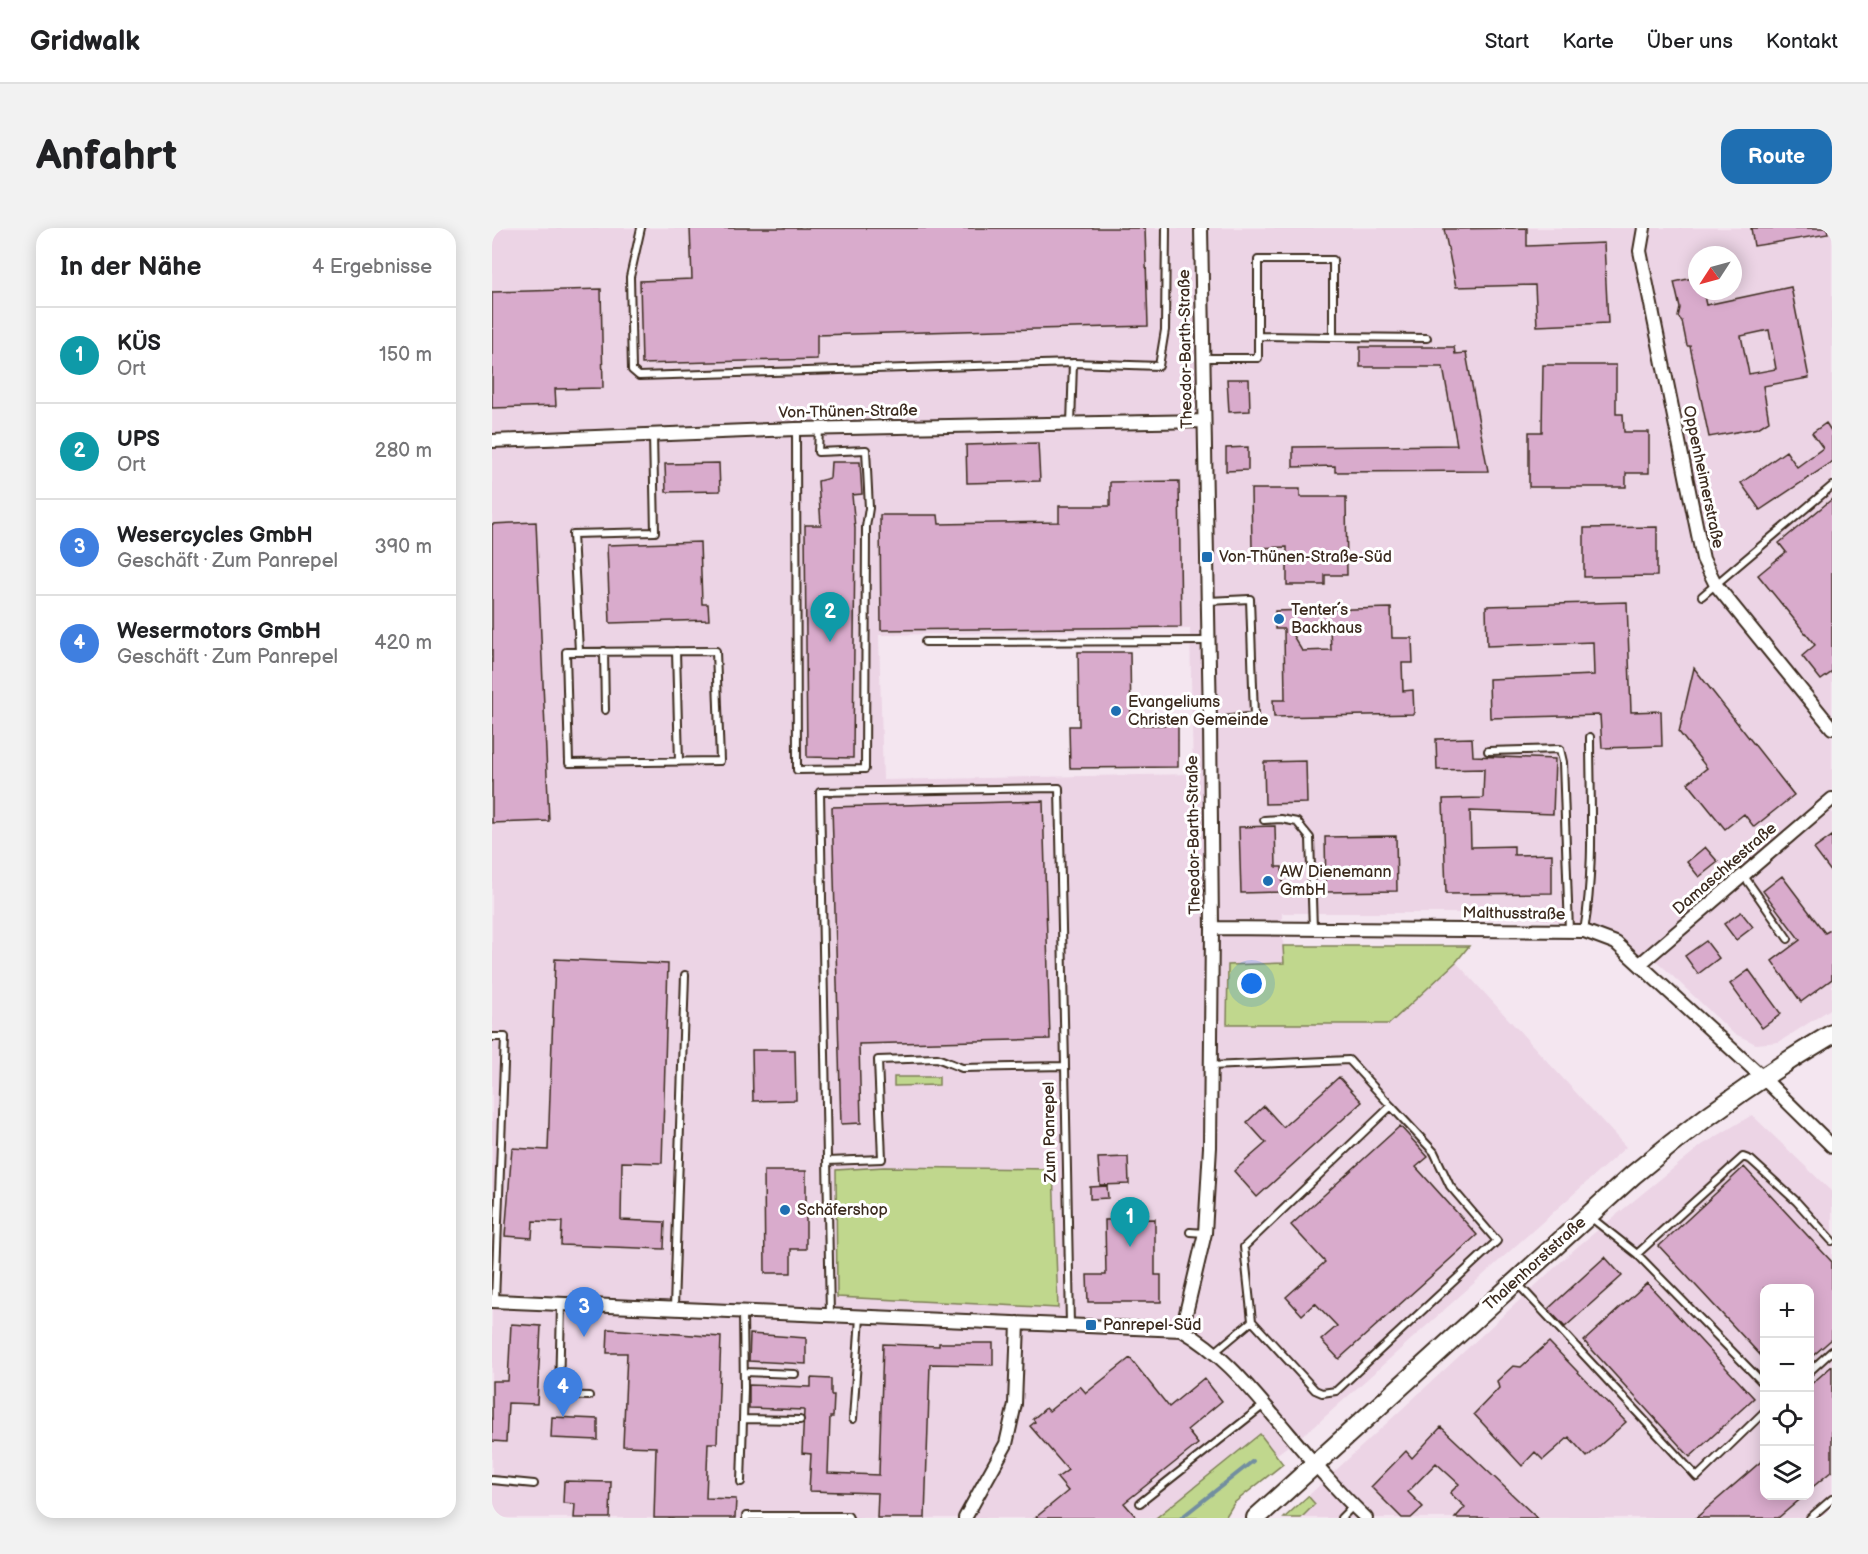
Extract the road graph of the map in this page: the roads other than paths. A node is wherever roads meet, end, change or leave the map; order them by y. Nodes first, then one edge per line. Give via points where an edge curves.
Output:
1 (641, 228) edge
2 (1166, 228) edge
3 (1201, 228) edge
4 (1644, 228) edge
5 (1258, 336) junction
6 (1333, 337) junction
7 (1427, 338) dead end
8 (1203, 358) junction
9 (1073, 363) junction
10 (1204, 421) junction
11 (1071, 424) junction
12 (819, 428) junction
13 (796, 429) junction
14 (653, 434) junction
15 (492, 441) edge
16 (1832, 486) edge
17 (1716, 585) junction
18 (1702, 596) dead end
19 (1208, 601) junction
20 (1208, 641) junction
21 (925, 642) dead end
22 (579, 651) junction
23 (604, 651) junction
24 (676, 651) junction
25 (605, 710) dead end
26 (1210, 722) junction
27 (1832, 728) edge
28 (1590, 737) dead end
29 (1488, 751) dead end
30 (679, 762) junction
31 (1832, 799) edge
32 (1264, 820) dead end
33 (1743, 875) junction
34 (1212, 928) junction
35 (1313, 929) junction
36 (1569, 931) junction
37 (1584, 932) junction
38 (1788, 939) dead end
39 (1640, 964) junction
40 (685, 975) dead end
41 (1832, 1034) edge
42 (492, 1037) edge
43 (1065, 1066) junction
44 (1210, 1066) junction
45 (1761, 1077) junction
46 (1392, 1106) junction
47 (1832, 1146) edge
48 (827, 1161) junction
49 (1589, 1215) junction
50 (1190, 1232) dead end
51 (1205, 1233) junction
52 (1832, 1240) edge
53 (1637, 1254) junction
54 (1515, 1282) junction
55 (494, 1301) edge
56 (561, 1304) junction
57 (674, 1309) junction
58 (743, 1312) junction
59 (830, 1316) junction
60 (860, 1317) junction
61 (1252, 1321) junction
62 (1018, 1323) junction
63 (1071, 1324) junction
64 (1182, 1330) junction
65 (1832, 1351) edge
66 (1215, 1352) junction
67 (1814, 1367) edge
68 (744, 1372) junction
69 (795, 1374) dead end
70 (1760, 1380) edge
71 (590, 1396) dead end
72 (1264, 1405) junction
73 (1760, 1416) edge
74 (743, 1419) junction
75 (853, 1419) dead end
76 (800, 1420) dead end
77 (1314, 1464) junction
78 (492, 1480) edge
79 (741, 1482) dead end
80 (534, 1484) dead end
81 (1832, 1499) edge
82 (1140, 1503) dead end
83 (1353, 1506) junction
84 (746, 1518) edge
85 (849, 1518) edge
86 (965, 1518) edge
87 (1256, 1518) edge
88 (1341, 1518) edge
89 (1366, 1518) edge
90 (1810, 1518) edge

1 - 9 lane via 630,277 632,370 639,376
2 - 9 lane via 1165,330 1159,366
3 - 8 street, Theodor-Barth-Straße
4 - 17 street, Oppenheimerstraße via 1640,252 1688,491 1703,559
5 - 6 lane
5 - 6 lane via 1258,260 1333,260
5 - 8 lane via 1258,358
6 - 7 lane
8 - 10 street, Theodor-Barth-Straße
9 - 11 lane
10 - 11 street, Von-Thünen-Straße
10 - 19 street, Theodor-Barth-Straße
11 - 12 street, Von-Thünen-Straße
12 - 13 street, Von-Thünen-Straße
12 - 13 lane via 818,452 866,450 869,508 865,769 797,770
13 - 14 street, Von-Thünen-Straße
14 - 15 street, Von-Thünen-Straße
14 - 22 lane via 655,532 573,534
16 - 17 lane
17 - 18 lane
17 - 27 street, Oppenheimerstraße
19 - 20 street, Theodor-Barth-Straße
19 - 26 lane via 1250,599 1254,716
20 - 21 lane
20 - 26 street, Theodor-Barth-Straße
22 - 23 lane
22 - 30 lane via 566,652 569,764
23 - 24 lane
23 - 25 lane
24 - 30 lane
24 - 30 lane via 716,651 720,761
26 - 34 street, Theodor-Barth-Straße
28 - 37 lane via 1590,873
29 - 36 lane via 1560,749
31 - 33 street, Damaschkestraße
32 - 35 lane via 1297,822 1310,838
33 - 38 lane
33 - 39 street, Damaschkestraße
34 - 35 street, Malthusstraße
34 - 44 street, Theodor-Barth-Straße
35 - 36 street, Malthusstraße
36 - 37 street, Malthusstraße
37 - 39 street, Malthusstraße via 1616,943
39 - 45 street, Malthusstraße
40 - 57 lane
41 - 45 main road, Thalenhorststraße
42 - 55 lane via 505,1037
43 - 48 lane, Zum Panrepel via 962,1068 937,1058 878,1060 882,1159
43 - 48 lane via 1059,788 820,792
43 - 63 lane, Zum Panrepel
44 - 46 lane via 1349,1060
44 - 51 street, Theodor-Barth-Straße
45 - 47 street, Malthusstraße
45 - 49 main road, Thalenhorststraße via 1692,1126
46 - 61 lane via 1244,1247
46 - 61 lane via 1434,1152 1450,1186 1497,1241 1336,1391 1315,1390
48 - 59 lane
49 - 53 lane
49 - 54 main road, Thalenhorststraße
50 - 51 lane
51 - 64 street, Theodor-Barth-Straße
52 - 53 lane via 1796,1201 1743,1157
53 - 70 lane
54 - 73 lane via 1697,1477
54 - 77 main road, Thalenhorststraße
55 - 56 street
56 - 57 street
56 - 71 lane via 559,1395
57 - 58 street
58 - 59 street
58 - 68 lane
59 - 60 street
60 - 62 street
60 - 75 lane
61 - 66 lane
62 - 63 street
62 - 86 street via 1016,1404 1006,1444
63 - 64 street
64 - 66 street
65 - 67 lane
66 - 72 street
68 - 69 lane
68 - 74 lane
72 - 77 street
72 - 82 lane
74 - 76 lane
74 - 79 lane
77 - 83 street
77 - 87 main road, Thalenhorststraße
78 - 80 lane
81 - 90 lane
83 - 88 lane
83 - 89 street
84 - 85 lane

